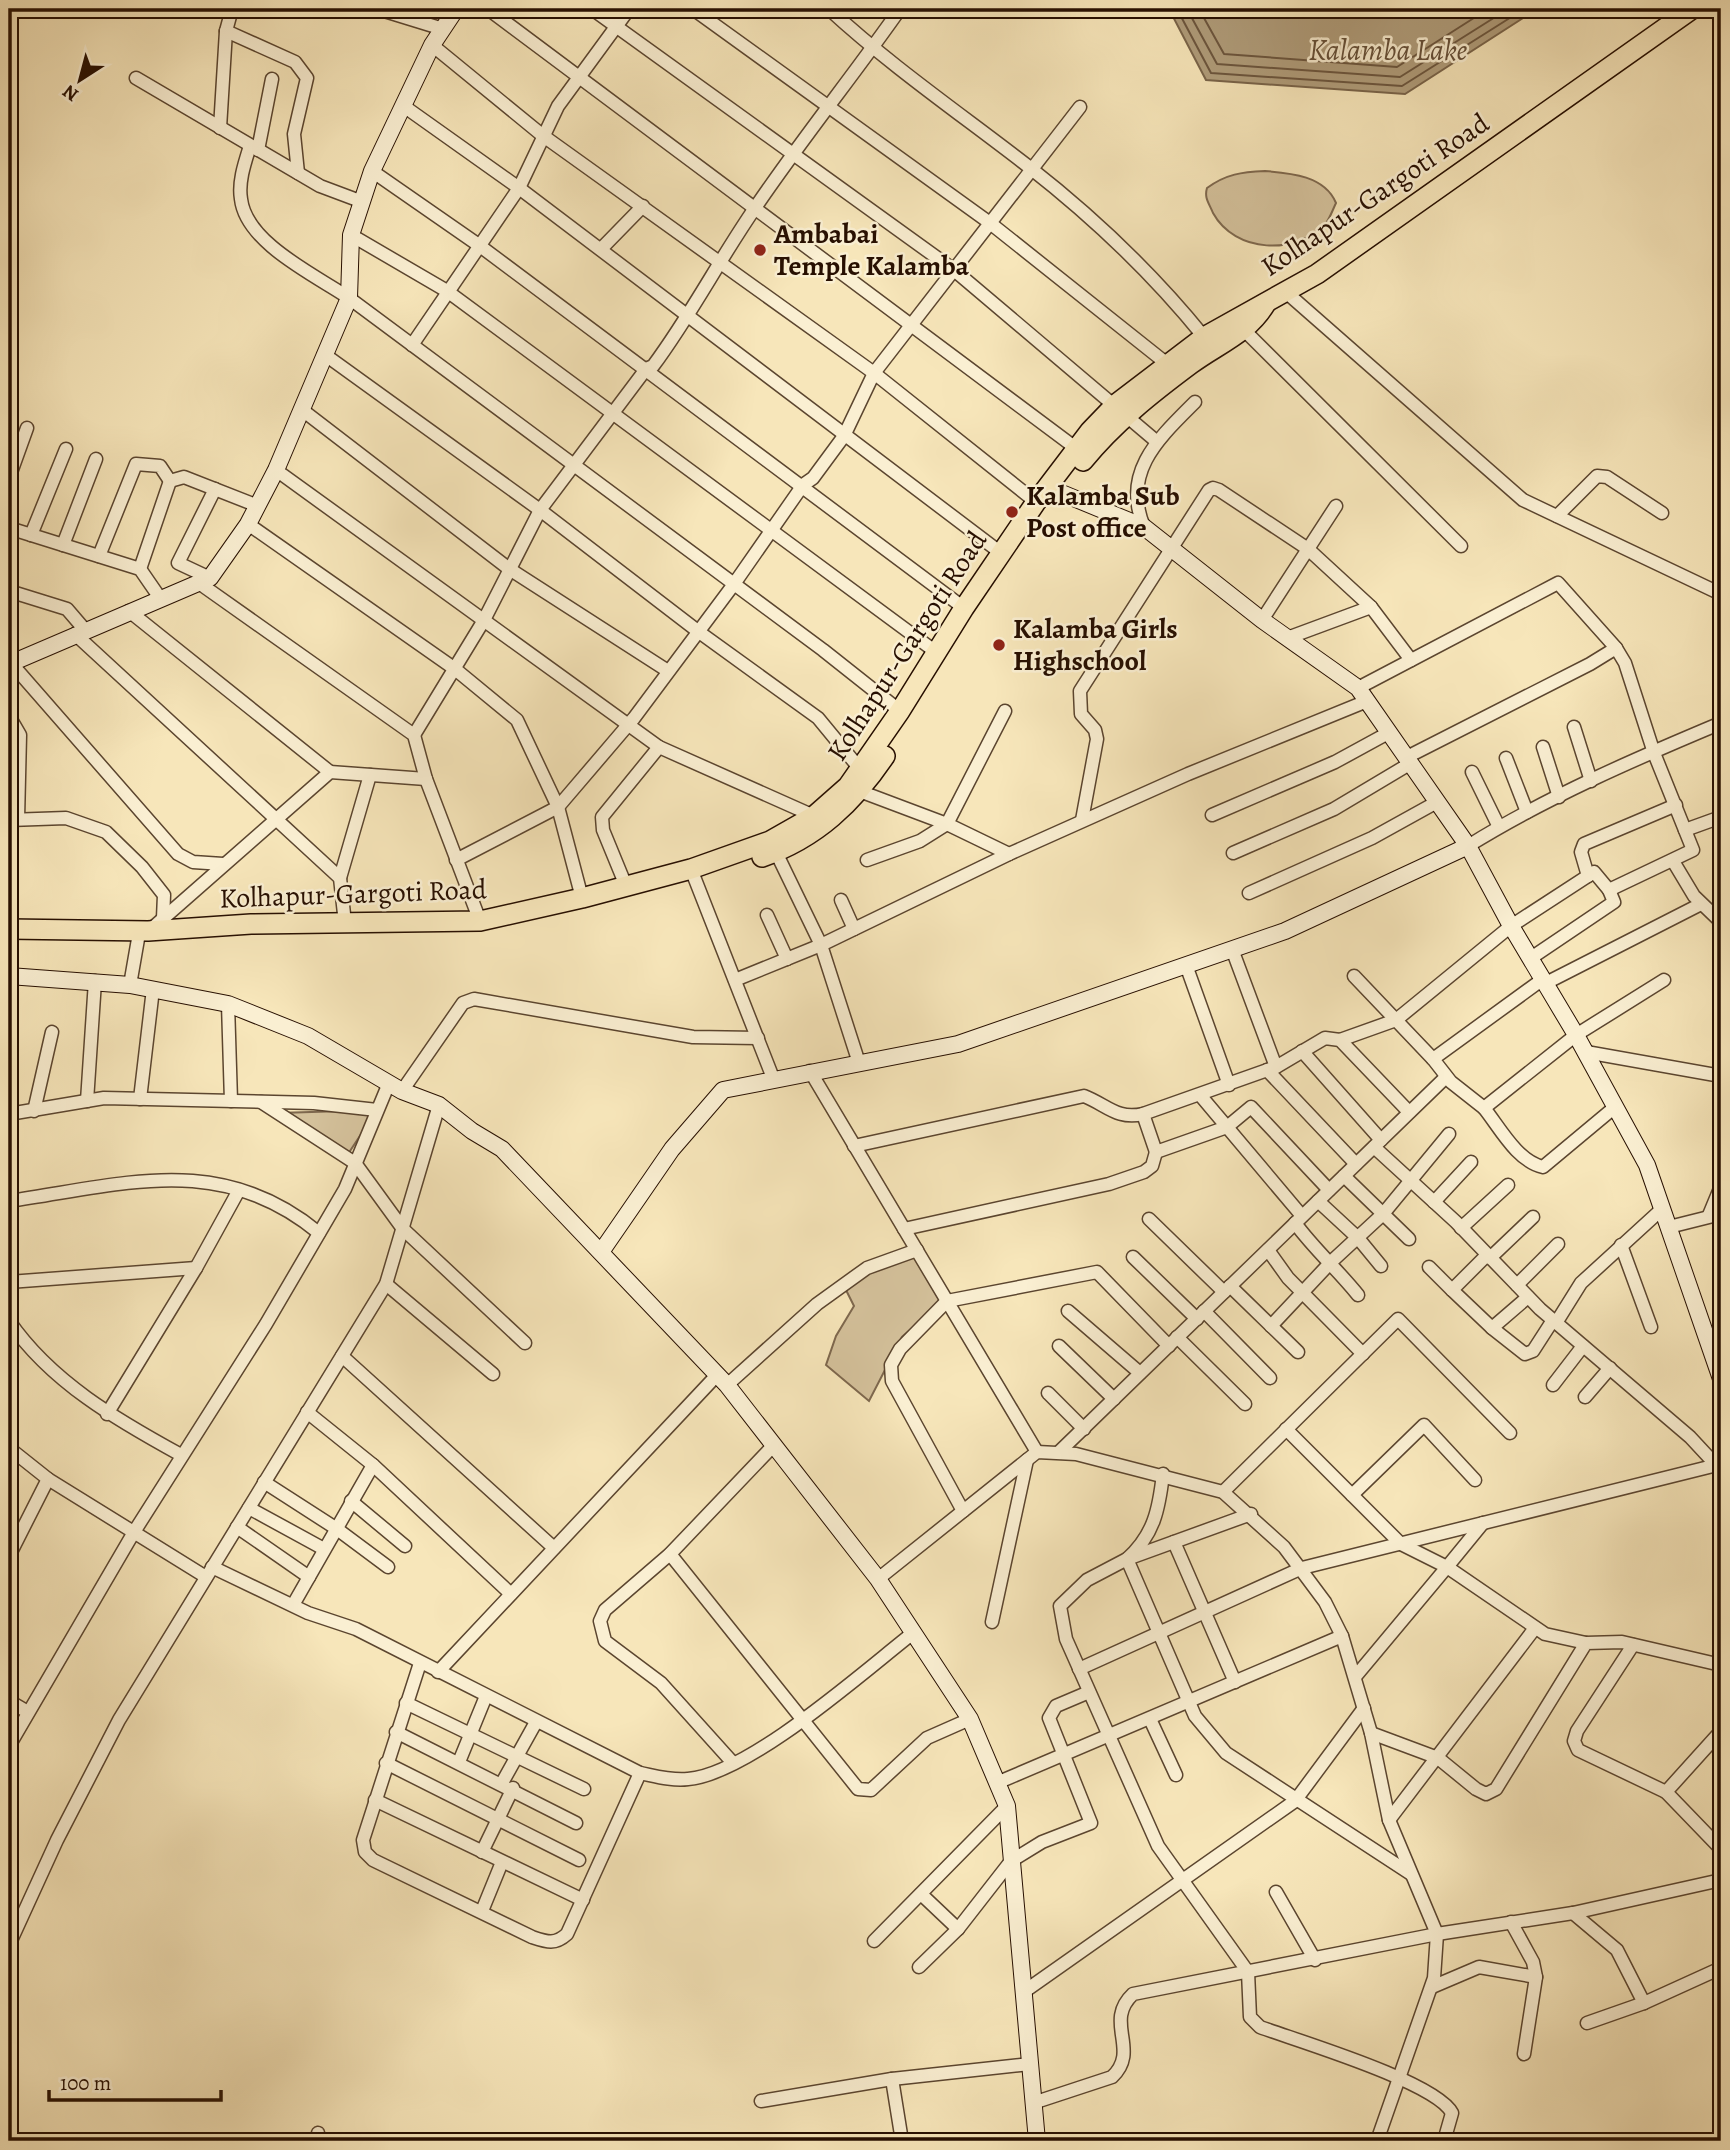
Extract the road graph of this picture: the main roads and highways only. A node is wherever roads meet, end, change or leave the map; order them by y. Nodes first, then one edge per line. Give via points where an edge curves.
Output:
1 (1692, 9) edge
2 (1239, 324) junction
3 (1122, 409) junction
4 (854, 789) junction
5 (773, 846) junction
6 (693, 874) junction
7 (9, 929) edge
8 (140, 934) junction
9 (9, 941) edge

1 - 2 main road, Kolhapur-Gargoti Road via 1287,293 1266,303 1256,320
2 - 3 main road via 1210,350
2 - 3 main road, Kolhapur-Gargoti Road via 1204,337 1166,363
3 - 4 main road via 1059,492 914,714
3 - 4 main road, Kolhapur-Gargoti Road via 1077,449 1036,502 860,769
4 - 5 main road, Kolhapur-Gargoti Road
4 - 5 main road via 821,828
5 - 6 main road
6 - 8 main road, Kolhapur-Gargoti Road via 480,921 251,924
6 - 8 main road via 559,916 493,930
7 - 8 main road, Kolhapur-Gargoti Road
8 - 9 main road

